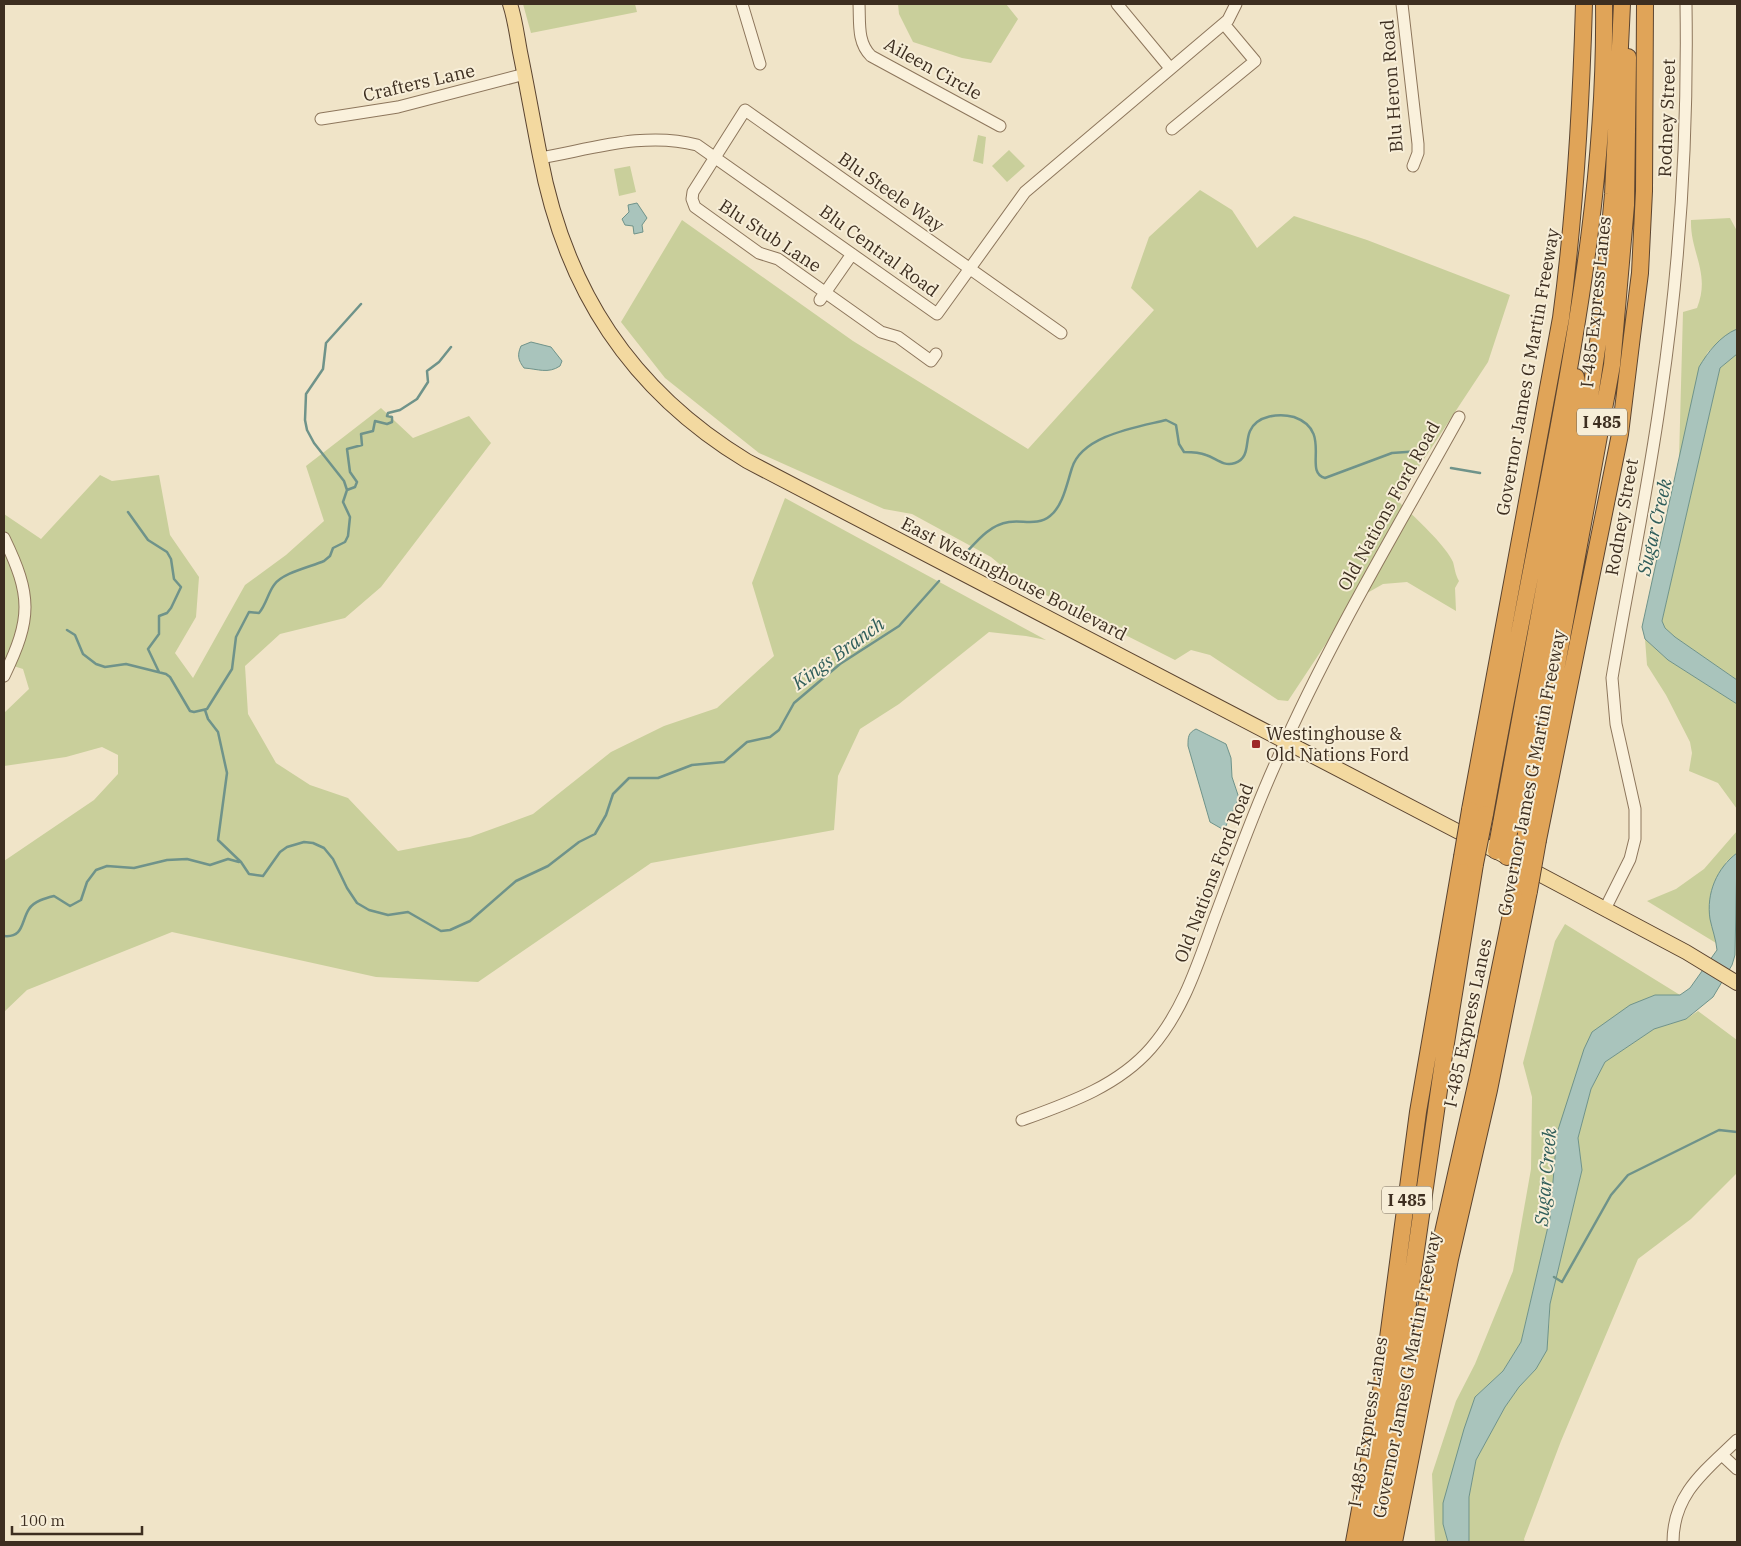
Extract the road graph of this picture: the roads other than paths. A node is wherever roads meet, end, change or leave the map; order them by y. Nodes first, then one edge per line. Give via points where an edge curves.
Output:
1 (510, 4) edge
2 (742, 4) edge
3 (859, 4) edge
4 (1117, 4) edge
5 (1236, 4) edge
6 (1402, 4) edge
7 (1584, 4) edge
8 (1604, 4) edge
9 (1622, 4) edge
10 (1627, 4) edge
11 (1645, 4) edge
12 (1686, 4) edge
13 (1224, 24) junction
14 (760, 64) dead end
15 (1170, 68) junction
16 (524, 74) junction
17 (321, 119) dead end
18 (1000, 126) dead end
19 (1172, 129) dead end
20 (717, 157) junction
21 (540, 158) junction
22 (1413, 166) dead end
23 (852, 254) junction
24 (970, 268) junction
25 (822, 296) junction
26 (1061, 333) dead end
27 (1576, 335) junction
28 (936, 354) dead end
29 (1612, 365) junction
30 (1459, 417) dead end
31 (1620, 434) junction
32 (4, 538) edge
33 (4, 676) edge
34 (1285, 742) junction
35 (1478, 812) junction
36 (1532, 837) junction
37 (1501, 854) junction
38 (1468, 861) junction
39 (1523, 888) junction
40 (1604, 909) junction
41 (1737, 983) edge
42 (1444, 1055) junction
43 (1022, 1120) dead end
44 (1406, 1208) junction
45 (1737, 1440) edge
46 (1722, 1455) junction
47 (1737, 1469) edge
48 (1354, 1542) edge
49 (1368, 1542) edge
50 (1380, 1542) edge
51 (1394, 1542) edge
52 (1673, 1542) edge

1 - 16 main road, East Westinghouse Boulevard
2 - 14 street
3 - 18 street, Aileen Circle via 860,38 871,56
4 - 15 street
5 - 13 street, Blu Central Road
6 - 22 street, Blu Heron Road via 1418,144
7 - 35 highway, Governor James G Martin Freeway / I 485 via 1579,155 1572,241
8 - 27 highway, I-485 Express Lanes / I 485 via 1596,188
9 - 37 highway via 1613,194 1602,316 1583,444
10 - 29 highway, I-485 Express Lanes / I 485 via 1626,205
11 - 31 highway, Governor James G Martin Freeway / I 485 via 1646,124 1640,273
12 - 40 street, Rodney Street via 1687,88 1682,204 1673,300 1661,396 1612,678 1616,724 1634,809 1635,839 1630,859
13 - 15 street, Blu Central Road
13 - 19 street via 1255,61
15 - 24 street, Blu Central Road via 1025,192
16 - 17 street, Crafters Lane via 398,108
16 - 21 main road, East Westinghouse Boulevard
20 - 21 street, Blu Central Road via 697,144 656,138
20 - 23 street, Blu Central Road
20 - 24 street, Blu Steele Way via 745,110
20 - 25 street, Blu Stub Lane via 693,192 695,207 759,253 778,259
21 - 34 main road, East Westinghouse Boulevard via 565,248 595,311 638,371 697,428 747,461
23 - 24 street, Blu Central Road via 938,314
23 - 25 street, Blu Stub Lane
24 - 26 street, Blu Steele Way
25 - 28 street, Blu Stub Lane via 881,332 898,337 931,361
27 - 35 highway, I-485 Express Lanes / I 485
27 - 37 highway via 1576,402
29 - 31 highway
29 - 36 highway, I-485 Express Lanes / I 485
30 - 34 street, Old Nations Ford Road via 1320,667
31 - 36 highway, Governor James G Martin Freeway / I 485
32 - 33 street via 20,570 26,599 17,647
34 - 37 main road, East Westinghouse Boulevard
34 - 43 street, Old Nations Ford Road via 1192,979 1164,1033 1114,1080 1070,1102
35 - 38 highway, Governor James G Martin Freeway / I 485, bridge
36 - 39 highway, Governor James G Martin Freeway / I 485, bridge
37 - 40 main road, East Westinghouse Boulevard
38 - 42 highway, I-485 Express Lanes / I 485
38 - 44 highway, Governor James G Martin Freeway / I 485 via 1436,1002
39 - 50 highway, I-485 Express Lanes / I 485 via 1416,1353
39 - 51 highway, Governor James G Martin Freeway / I 485 via 1489,1090 1439,1307
40 - 41 main road, East Westinghouse Boulevard
42 - 44 highway
42 - 49 highway, I-485 Express Lanes / I 485 via 1408,1302
44 - 48 highway, Governor James G Martin Freeway / I 485 via 1379,1406
45 - 46 street
46 - 47 street
46 - 52 street via 1682,1500 1674,1519

